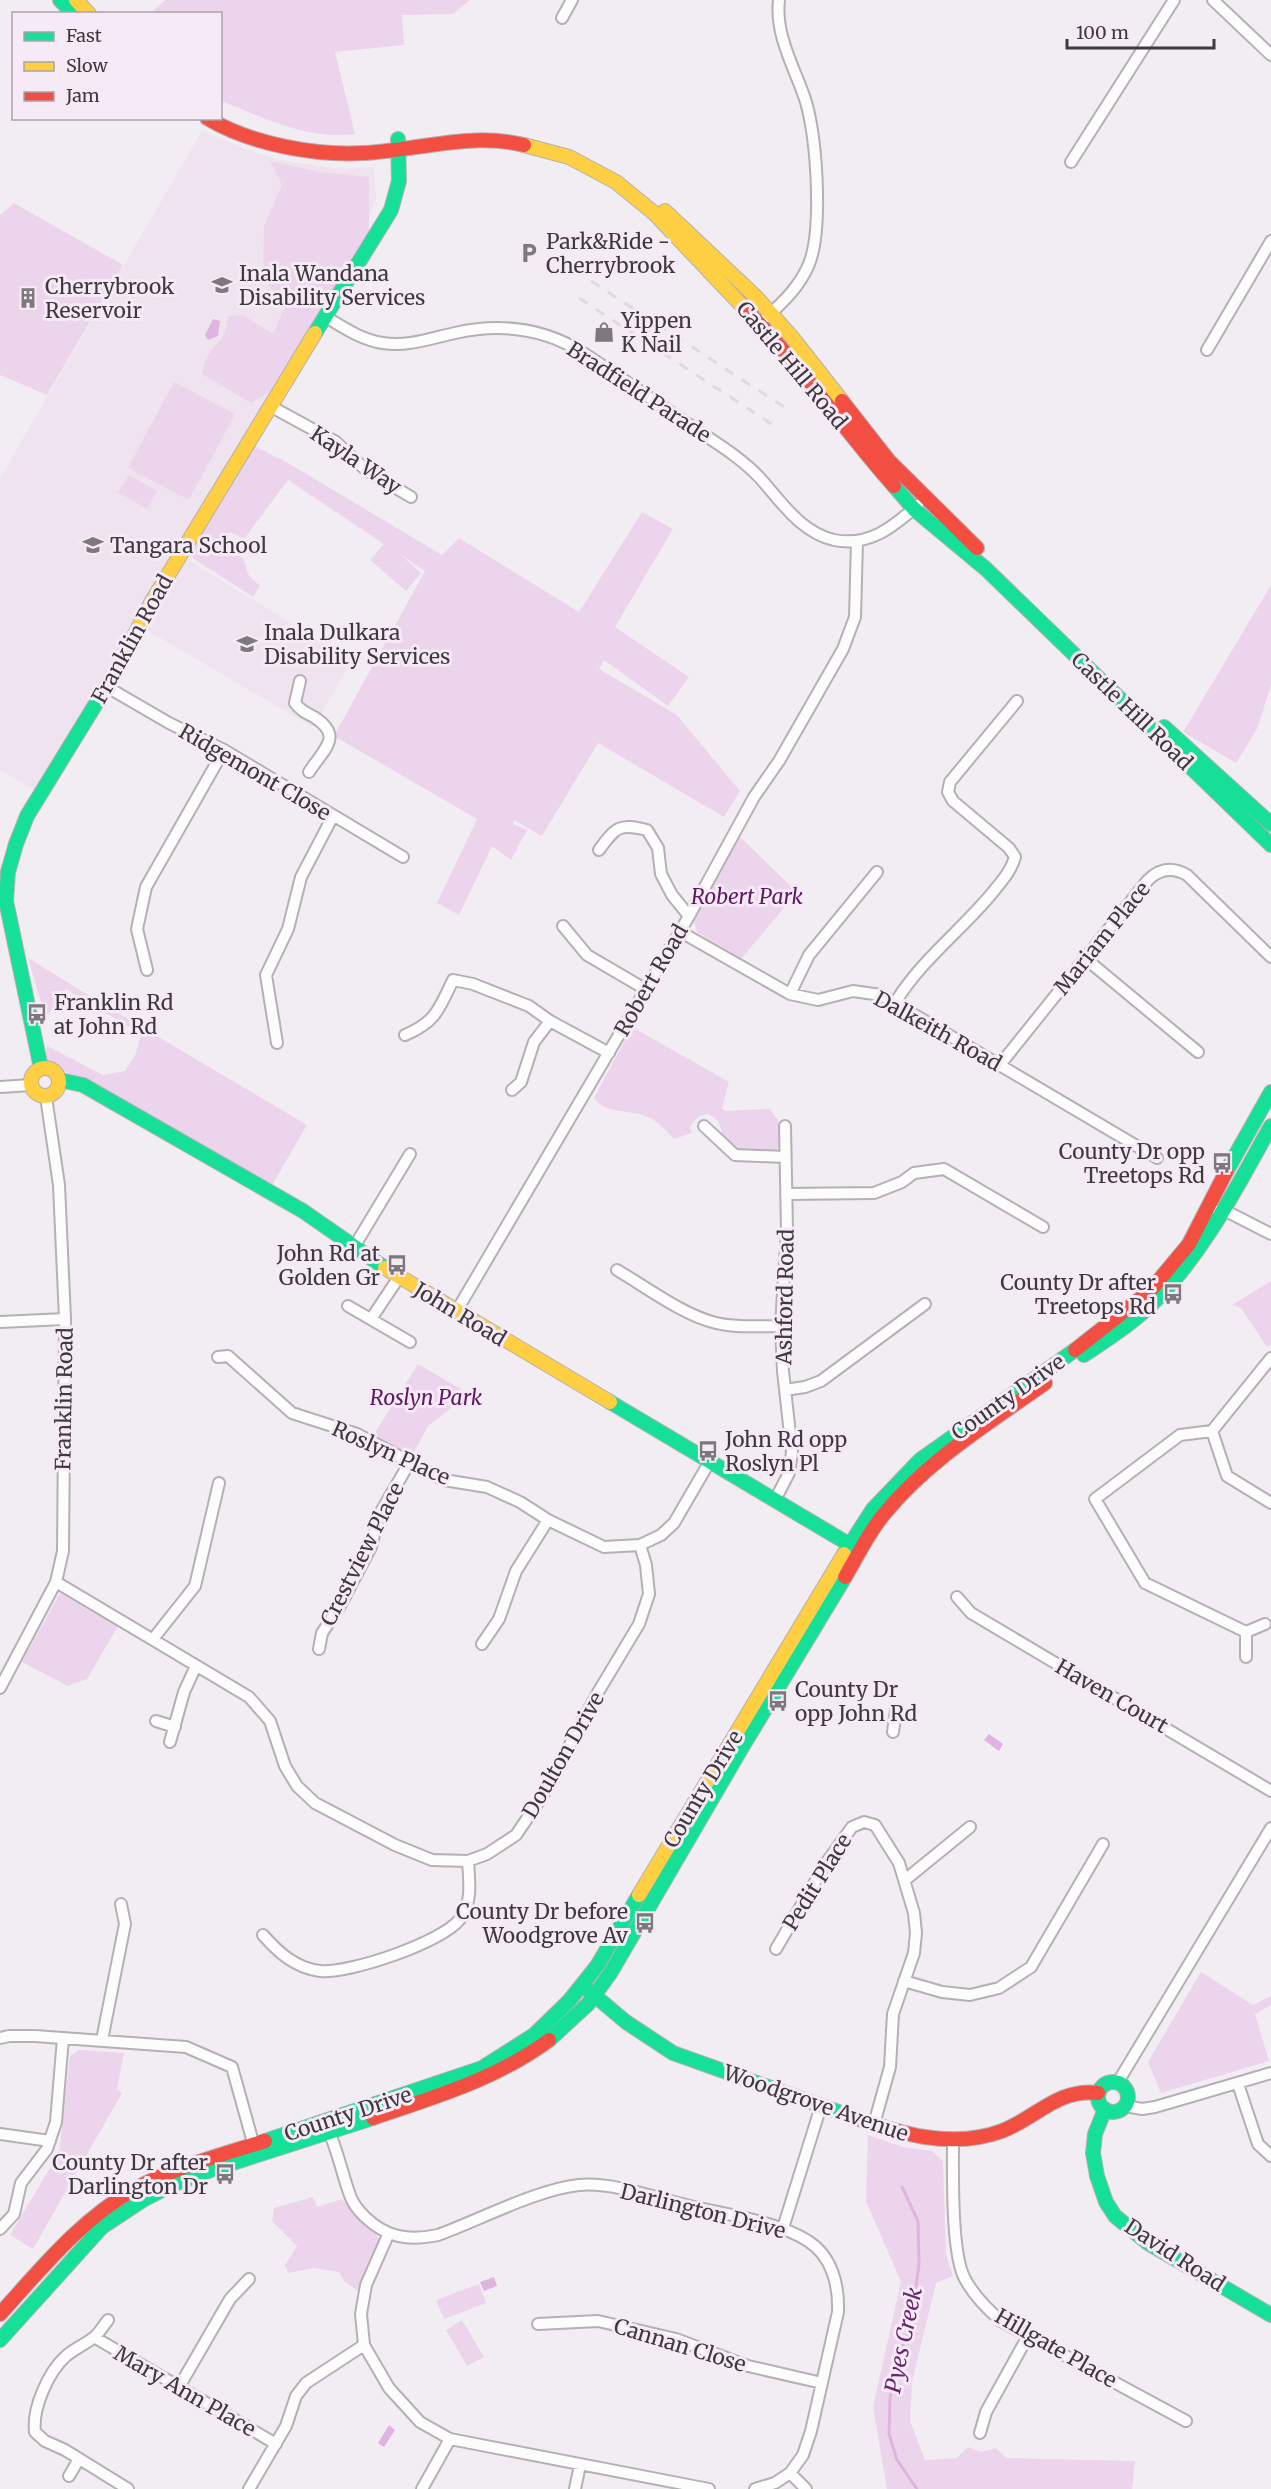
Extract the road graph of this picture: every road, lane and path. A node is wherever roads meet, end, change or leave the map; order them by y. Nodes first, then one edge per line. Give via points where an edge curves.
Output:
1 (60, 0) edge
2 (76, 0) edge
3 (572, 0) edge
4 (778, 0) edge
5 (1213, 0) edge
6 (1171, 1) edge
7 (1222, 4) edge
8 (73, 12) edge
9 (88, 12) edge
10 (562, 18) dead end
11 (1271, 55) edge
12 (222, 117) edge
13 (210, 120) edge
14 (399, 144) junction
15 (1071, 162) dead end
16 (1271, 241) edge
17 (326, 317) junction
18 (765, 318) junction
19 (1207, 350) dead end
20 (270, 406) junction
21 (411, 497) dead end
22 (920, 504) junction
23 (857, 541) junction
24 (300, 681) dead end
25 (107, 687) junction
26 (1017, 701) dead end
27 (224, 750) junction
28 (309, 772) dead end
29 (333, 816) junction
30 (1271, 824) edge
31 (1271, 845) edge
32 (598, 850) dead end
33 (403, 857) dead end
34 (877, 872) dead end
35 (3, 888) edge
36 (689, 916) junction
37 (563, 926) dead end
38 (679, 931) junction
39 (1271, 957) edge
40 (1086, 959) junction
41 (147, 970) dead end
42 (645, 989) junction
43 (790, 994) junction
44 (895, 1003) junction
45 (550, 1021) junction
46 (405, 1035) dead end
47 (277, 1043) dead end
48 (1198, 1052) dead end
49 (609, 1053) junction
50 (999, 1066) junction
51 (41, 1068) junction
52 (60, 1080) junction
53 (31, 1085) junction
54 (0, 1087) edge
55 (512, 1090) dead end
56 (1271, 1092) edge
57 (46, 1097) junction
58 (704, 1126) dead end
59 (784, 1126) dead end
60 (1271, 1126) edge
61 (410, 1154) dead end
62 (785, 1157) junction
63 (1157, 1158) dead end
64 (1228, 1170) junction
65 (786, 1194) junction
66 (1224, 1210) junction
67 (1200, 1223) junction
68 (1043, 1227) dead end
69 (1271, 1233) edge
70 (354, 1246) junction
71 (617, 1270) dead end
72 (399, 1277) junction
73 (925, 1304) dead end
74 (348, 1306) dead end
75 (456, 1312) junction
76 (65, 1319) junction
77 (371, 1319) junction
78 (0, 1322) edge
79 (781, 1326) junction
80 (410, 1342) dead end
81 (218, 1356) dead end
82 (1271, 1358) edge
83 (785, 1390) junction
84 (1212, 1431) junction
85 (411, 1460) junction
86 (710, 1461) junction
87 (219, 1483) dead end
88 (775, 1500) junction
89 (1271, 1503) edge
90 (548, 1520) junction
91 (640, 1545) junction
92 (855, 1548) junction
93 (56, 1582) junction
94 (957, 1597) dead end
95 (1265, 1624) dead end
96 (1246, 1632) junction
97 (153, 1639) junction
98 (482, 1644) dead end
99 (319, 1649) dead end
100 (1246, 1657) dead end
101 (196, 1666) junction
102 (0, 1688) edge
103 (896, 1710) dead end
104 (156, 1721) dead end
105 (175, 1727) junction
106 (893, 1732) dead end
107 (171, 1742) dead end
108 (1271, 1791) edge
109 (970, 1827) dead end
110 (1271, 1828) edge
111 (1103, 1844) dead end
112 (468, 1861) junction
113 (904, 1880) junction
114 (122, 1904) dead end
115 (263, 1935) dead end
116 (776, 1949) dead end
117 (904, 1981) junction
118 (583, 1986) junction
119 (594, 1996) junction
120 (0, 2038) edge
121 (63, 2038) junction
122 (102, 2040) junction
123 (1271, 2073) edge
124 (1118, 2082) junction
125 (1238, 2084) junction
126 (1098, 2093) junction
127 (821, 2106) junction
128 (1125, 2106) junction
129 (1104, 2109) junction
130 (874, 2124) junction
131 (327, 2127) junction
132 (0, 2134) edge
133 (953, 2140) junction
134 (50, 2142) junction
135 (254, 2146) junction
136 (1271, 2156) edge
137 (783, 2228) junction
138 (0, 2229) edge
139 (388, 2235) junction
140 (249, 2279) dead end
141 (0, 2314) edge
142 (1271, 2315) edge
143 (108, 2320) dead end
144 (538, 2324) dead end
145 (1028, 2336) junction
146 (94, 2337) junction
147 (0, 2340) edge
148 (364, 2345) junction
149 (822, 2383) junction
150 (179, 2387) junction
151 (1186, 2421) dead end
152 (980, 2433) dead end
153 (450, 2439) junction
154 (276, 2444) junction
155 (79, 2459) junction
156 (580, 2465) junction
157 (790, 2473) junction
158 (69, 2476) dead end
159 (128, 2489) edge
160 (249, 2489) edge
161 (422, 2489) edge
162 (575, 2489) edge
163 (709, 2489) edge
164 (755, 2489) edge
165 (806, 2489) edge

1 - 8 main road
2 - 9 main road
3 - 10 street
4 - 18 street via 783,40 812,129 816,230 803,276
5 - 7 street
6 - 15 street
7 - 11 street
12 - 14 main road, Castle Hill Road via 296,140
13 - 14 main road, Castle Hill Road via 247,137 298,150 345,153
14 - 17 main road, Franklin Road via 400,181 391,210
14 - 18 main road, Castle Hill Road via 464,130 492,130 541,138 583,153 644,191
16 - 19 street
17 - 20 main road, Franklin Road
17 - 23 street, Bradfield Parade via 355,334 382,343 407,344 488,327 522,329 554,338 589,357 733,455 809,530 835,540
18 - 22 main road, Castle Hill Road via 777,341 871,461
20 - 21 street, Kayla Way via 336,442 366,470
20 - 25 main road, Franklin Road via 150,605
22 - 23 street, Bradfield Parade via 883,533
22 - 30 main road, Castle Hill Road
22 - 31 main road, Castle Hill Road
23 - 36 street, Robert Road via 857,601 851,631
24 - 28 street via 295,703 331,732
25 - 27 street, Ridgemont Close
25 - 35 main road, Franklin Road via 26,818
26 - 44 street via 950,782 948,792 953,801 1009,848 1015,857 1012,868 972,918 907,982
27 - 29 street, Ridgemont Close
27 - 41 street via 146,887 137,929
29 - 33 street, Ridgemont Close
29 - 47 street via 301,877 288,929 266,975
32 - 36 street via 612,832 625,825 647,830 658,848 660,874
34 - 43 street via 809,955
35 - 51 main road, Franklin Road
36 - 38 street, Robert Road
37 - 42 street via 587,954
38 - 42 street, Robert Road
38 - 43 street, Dalkeith Road
39 - 40 street, Mariam Place via 1187,875 1170,869 1149,880
40 - 48 street
40 - 50 street, Mariam Place
42 - 49 street, Robert Road
43 - 44 street, Dalkeith Road via 818,1000 853,991 868,992
44 - 50 street, Dalkeith Road
45 - 46 street via 529,1006 453,980 436,1015 425,1027
45 - 49 street
45 - 55 street via 534,1042 521,1082
49 - 75 street, Robert Road
50 - 63 street, Dalkeith Road
51 - 52 main road via 51,1069
51 - 53 main road via 32,1076
52 - 57 main road via 58,1089
52 - 70 main road, John Road via 83,1085 160,1128 303,1211
53 - 54 street
53 - 57 main road via 38,1095
56 - 64 main road, County Drive
57 - 76 street, Franklin Road via 59,1185
58 - 62 street via 735,1155
59 - 62 street, Ashford Road
60 - 66 main road, County Drive
61 - 70 street
62 - 65 street, Ashford Road
64 - 66 street
64 - 67 main road, County Drive
65 - 68 street via 873,1193 914,1173 944,1169
65 - 79 street, Ashford Road
66 - 67 street via 1212,1213
66 - 69 street
66 - 92 main road, County Drive via 1158,1299 927,1468
67 - 92 main road, County Drive via 1190,1244 1150,1291 1081,1346 920,1460 873,1509
70 - 72 main road, John Road
71 - 79 street via 713,1323
72 - 75 main road, John Road
72 - 77 street
73 - 83 street via 821,1381
74 - 77 street
75 - 86 main road, John Road
76 - 78 street
76 - 93 street, Franklin Road via 63,1551
77 - 80 street
79 - 83 street, Ashford Road
81 - 85 street, Roslyn Place via 228,1356 292,1413 357,1434
82 - 84 street
83 - 88 street, Ashford Road via 791,1461 784,1487
84 - 89 street via 1227,1476
84 - 96 street via 1180,1435 1095,1499 1145,1583
85 - 90 street, Roslyn Place via 444,1480 487,1487
85 - 99 street, Crestview Place via 379,1515 371,1547 322,1633
86 - 88 main road, John Road
86 - 91 street, Roslyn Place via 674,1523 661,1535
87 - 97 street via 195,1586
88 - 92 main road, John Road
90 - 91 street, Roslyn Place via 604,1547
90 - 98 street via 516,1571 499,1618
91 - 112 street, Doulton Drive via 649,1594 639,1624 543,1795 516,1835
92 - 118 main road, County Drive
92 - 119 main road, County Drive
93 - 97 street, Doulton Drive
93 - 102 street, Franklin Road
94 - 108 street, Haven Court via 971,1613
95 - 96 street
96 - 100 street
97 - 101 street, Doulton Drive
101 - 105 street via 183,1692
101 - 112 street, Doulton Drive via 249,1697 270,1721 285,1766 297,1786 315,1803 432,1860
103 - 106 street
104 - 105 street
105 - 107 street
109 - 113 street
110 - 124 street
111 - 117 street via 1030,1967 999,1989 970,1995
112 - 115 street via 470,1896 460,1919 433,1940 351,1969 319,1971 282,1957
113 - 116 street, Pedit Place via 899,1863 875,1825 864,1822 852,1827 826,1863
113 - 117 street via 916,1933
114 - 122 street via 125,1924
117 - 130 street via 893,2014 890,2067
118 - 119 main road, Woodgrove Avenue
118 - 131 main road, County Drive via 534,2035 482,2068
119 - 127 main road, Woodgrove Avenue via 673,2053
119 - 131 main road, County Drive via 567,2027 510,2066 475,2083
120 - 121 street
121 - 122 street
121 - 134 street via 56,2122
122 - 135 street via 186,2047 232,2067
123 - 125 street
124 - 126 main road via 1108,2082
124 - 128 main road via 1128,2092
125 - 128 street via 1155,2107
125 - 136 street via 1258,2144
126 - 129 main road
126 - 133 main road, Woodgrove Avenue via 1067,2093 1004,2130
127 - 130 main road, Woodgrove Avenue
127 - 137 street
128 - 129 main road via 1118,2111
129 - 142 main road, David Road via 1095,2134 1094,2153 1097,2176 1115,2216 1148,2243
130 - 133 main road, Woodgrove Avenue via 916,2137
131 - 135 main road, County Drive
131 - 139 street via 352,2202
131 - 147 main road, County Drive via 172,2185 132,2206 82,2246
132 - 134 street
133 - 145 street, Hillgate Place via 957,2254 963,2277 980,2303
134 - 138 street via 21,2183 14,2214
135 - 141 main road, County Drive via 184,2168 135,2189 76,2232
137 - 139 street, Darlington Drive via 624,2190 580,2185 546,2193 438,2235
137 - 149 street, Darlington Drive via 809,2241 825,2257 835,2277 838,2312
139 - 148 street via 366,2285 361,2314
140 - 150 street via 230,2299
143 - 146 street, Mary Ann Place
144 - 149 street, Cannan Close via 598,2321 676,2339 748,2366
145 - 151 street, Hillgate Place
145 - 152 street via 986,2412
146 - 150 street, Mary Ann Place
146 - 155 street, Mary Ann Place via 64,2358 54,2372 34,2423 35,2432 45,2441
148 - 153 street via 389,2388 420,2422
148 - 154 street via 306,2383
149 - 157 street, Darlington Drive via 803,2455
150 - 154 street, Mary Ann Place
153 - 156 street
153 - 161 street
154 - 160 street
155 - 158 street
155 - 159 street
156 - 162 street
156 - 163 street
157 - 164 street
157 - 165 street

